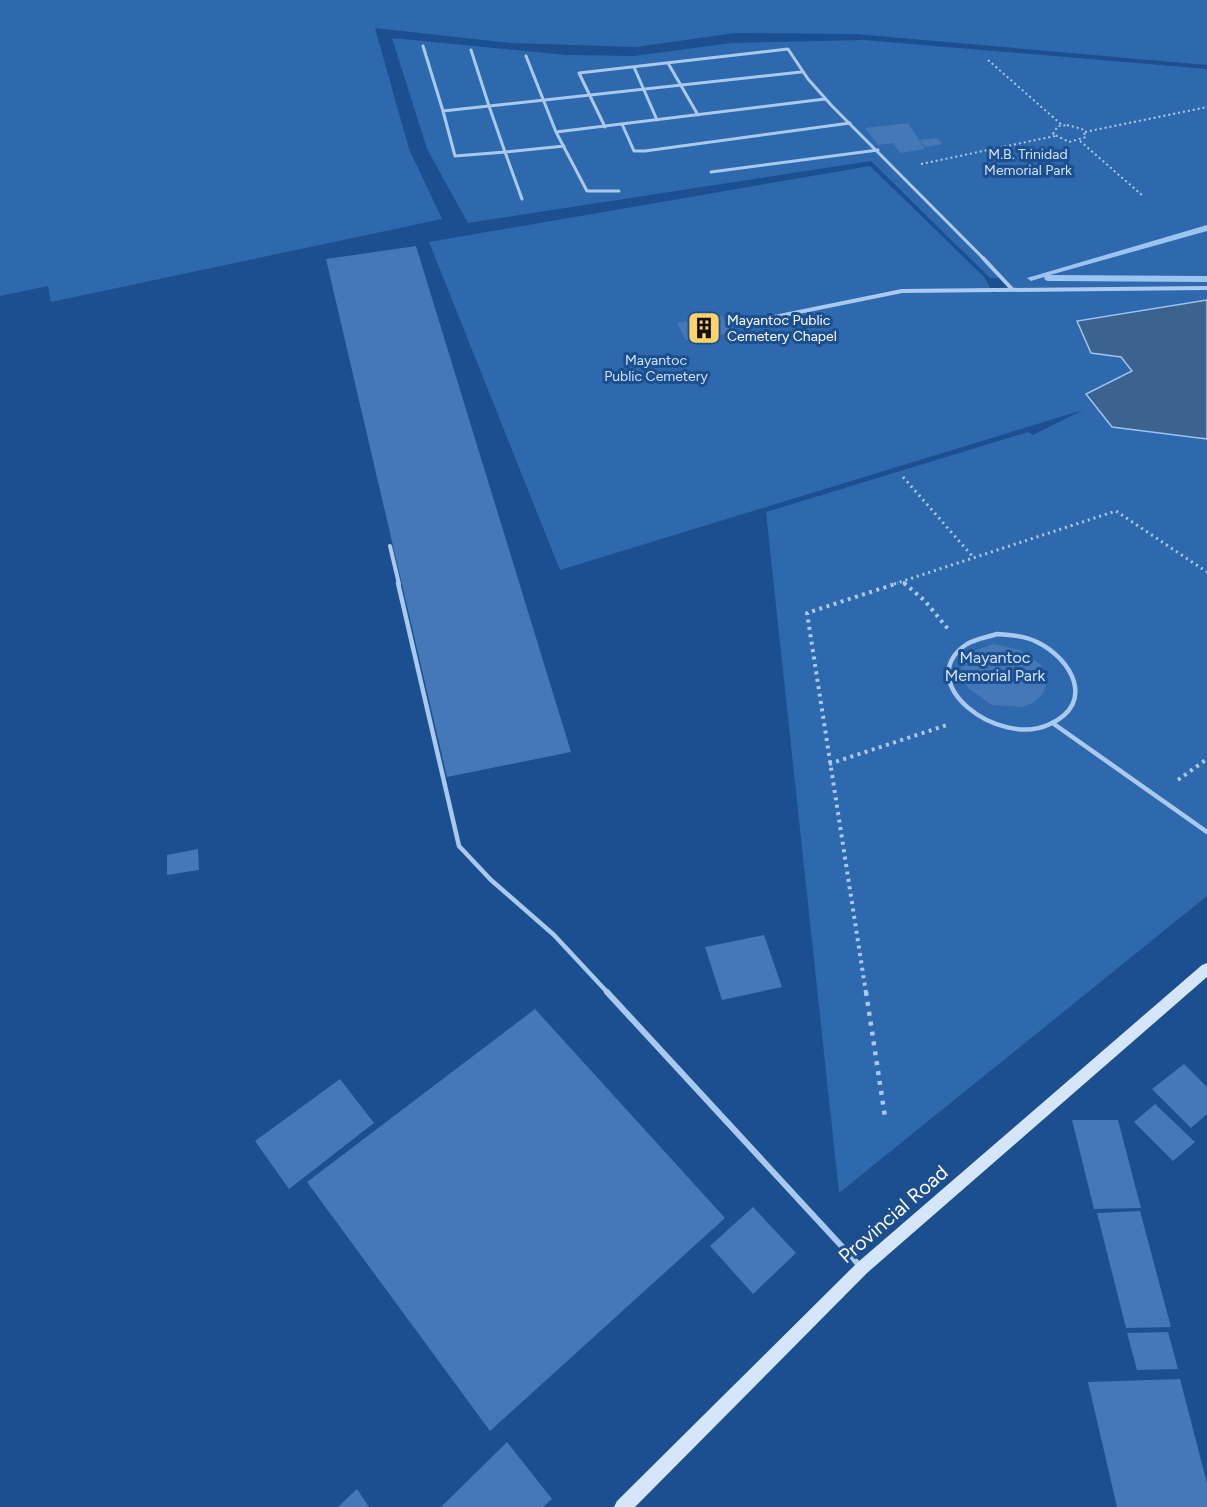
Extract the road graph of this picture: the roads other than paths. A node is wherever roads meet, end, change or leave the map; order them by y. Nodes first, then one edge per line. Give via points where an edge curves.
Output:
1 (423, 46) dead end
2 (471, 50) dead end
3 (526, 56) dead end
4 (668, 63) junction
5 (634, 67) junction
6 (801, 72) junction
7 (681, 86) junction
8 (644, 90) junction
9 (591, 96) junction
10 (825, 99) junction
11 (545, 100) junction
12 (489, 106) junction
13 (442, 111) junction
14 (698, 115) junction
15 (657, 120) junction
16 (850, 123) junction
17 (622, 124) junction
18 (605, 127) junction
19 (556, 132) junction
20 (564, 146) junction
21 (878, 150) junction
22 (505, 152) junction
23 (711, 172) dead end
24 (619, 191) dead end
25 (522, 199) dead end
26 (1012, 288) junction
27 (1207, 288) edge
28 (750, 322) dead end
29 (390, 546) dead end
30 (1054, 724) junction
31 (1207, 832) edge
32 (1207, 969) edge
33 (862, 1268) junction
34 (623, 1507) edge

1 - 13 lane
2 - 12 lane
3 - 11 lane
4 - 5 lane
4 - 6 lane via 788,49
4 - 7 lane
5 - 8 lane
5 - 9 lane via 579,73
6 - 7 lane
6 - 10 lane
7 - 8 lane
7 - 14 lane
8 - 9 lane
8 - 15 lane
9 - 11 lane
9 - 18 lane
10 - 14 lane
10 - 16 lane
11 - 12 lane
11 - 19 lane
12 - 13 lane
12 - 22 lane
13 - 22 lane via 455,156
14 - 15 lane
15 - 17 lane
16 - 17 lane via 645,151 634,151
16 - 21 lane
17 - 18 lane
18 - 19 lane
19 - 20 lane
20 - 22 lane
20 - 24 lane via 587,191
21 - 23 lane
21 - 26 lane
22 - 25 lane
26 - 27 lane
26 - 28 lane via 902,291
29 - 33 lane via 459,846 554,935
30 - 30 lane via 1035,730 1014,730 974,716 950,688 951,658 962,645 978,637 997,634 1039,642 1070,668 1076,684 1076,700 1068,714
30 - 31 lane
32 - 33 main road, Provincial Road
33 - 34 main road, Provincial Road

